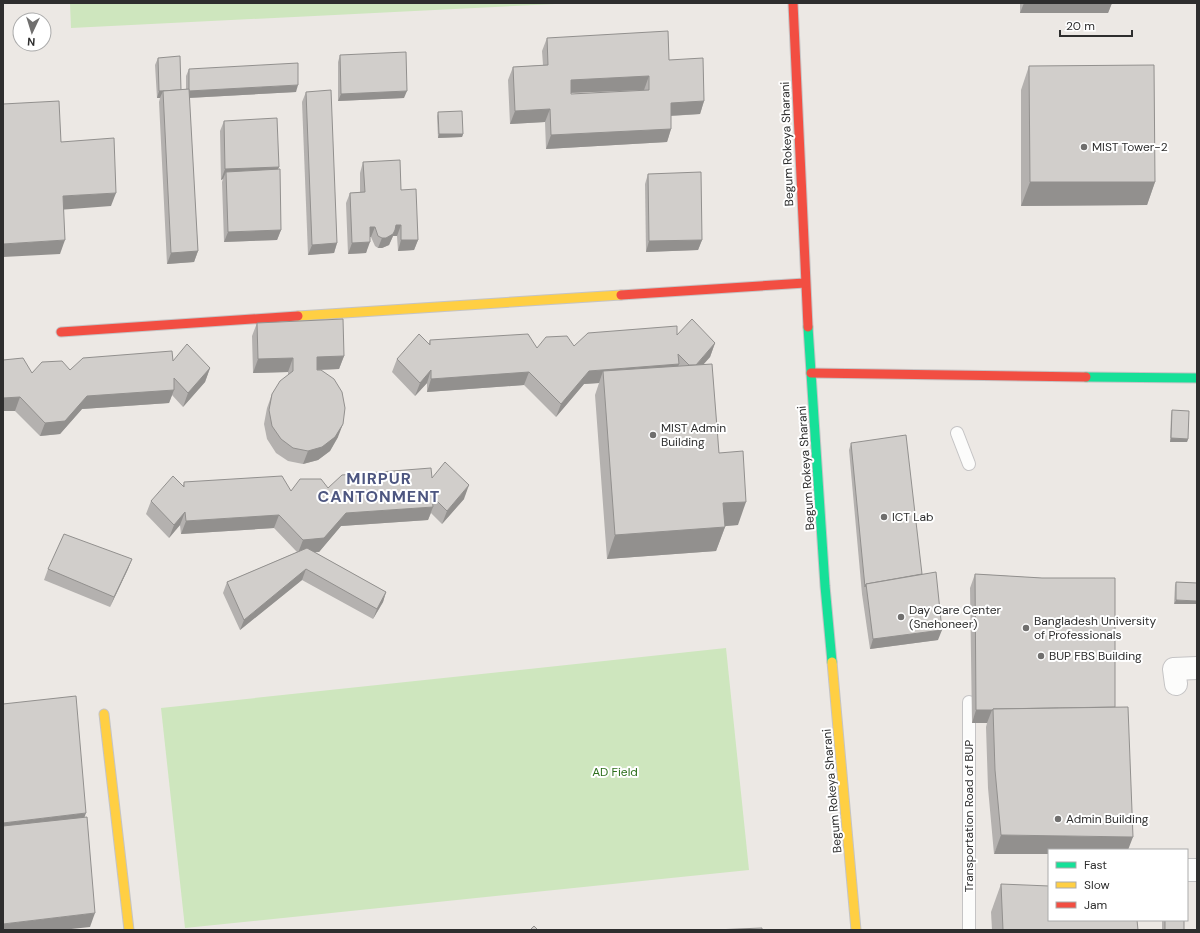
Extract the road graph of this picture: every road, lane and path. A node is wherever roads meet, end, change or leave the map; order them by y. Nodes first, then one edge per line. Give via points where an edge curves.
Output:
1 (793, 3) edge
2 (805, 283) junction
3 (61, 332) dead end
4 (811, 373) junction
5 (1197, 378) edge
6 (957, 434) dead end
7 (969, 464) dead end
8 (1197, 668) edge
9 (1176, 684) dead end
10 (969, 702) dead end
11 (104, 714) dead end
12 (129, 930) edge
13 (856, 930) edge
14 (969, 930) edge

1 - 2 street, Begum Rokeya Sharani
2 - 3 street
2 - 4 street, Begum Rokeya Sharani
4 - 5 street
4 - 13 street, Begum Rokeya Sharani via 825,586
6 - 7 lane
8 - 9 street via 1174,669
10 - 14 lane, Transportation Road of BUP
11 - 12 street

